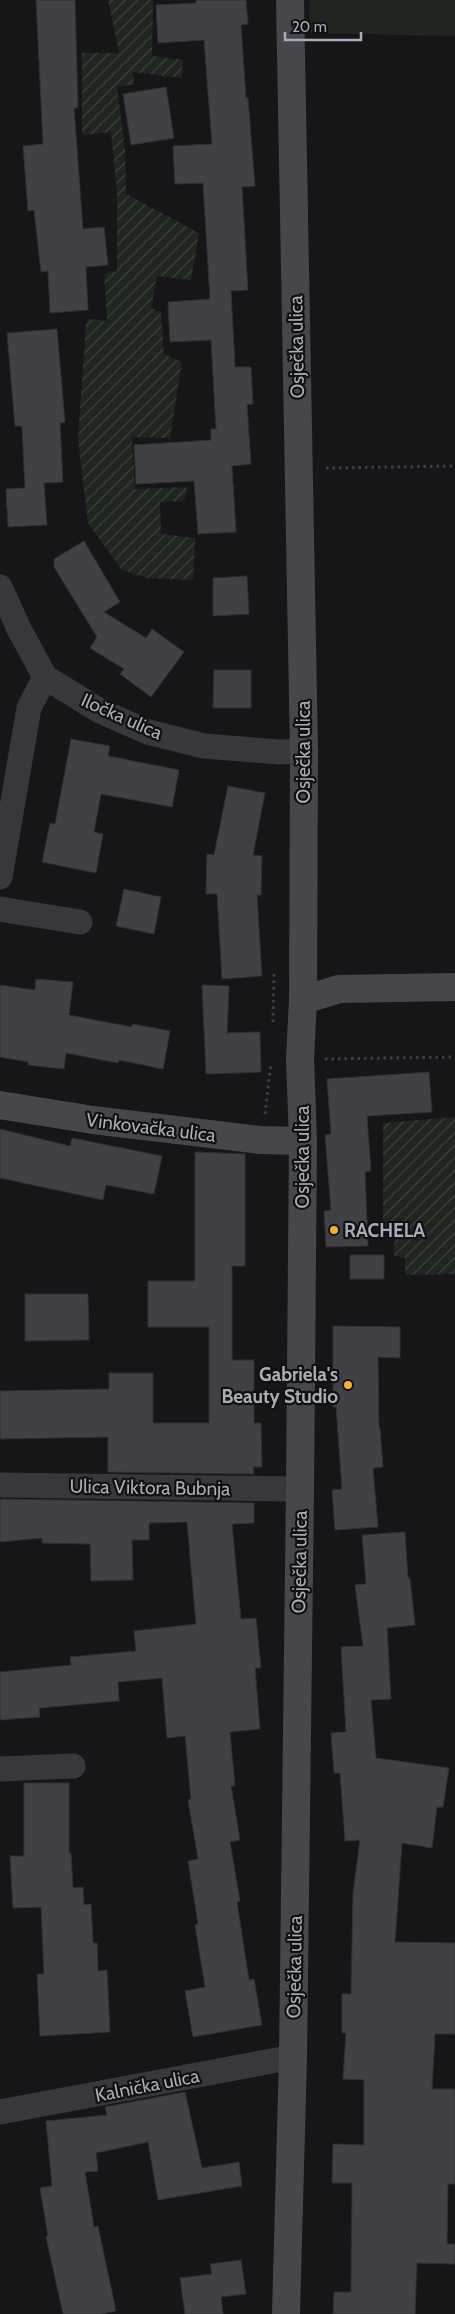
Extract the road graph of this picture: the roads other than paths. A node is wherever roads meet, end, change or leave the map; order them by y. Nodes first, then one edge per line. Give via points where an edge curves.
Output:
1 (290, 0) edge
2 (0, 587) edge
3 (45, 678) junction
4 (304, 751) junction
5 (0, 877) edge
6 (0, 909) edge
7 (80, 922) dead end
8 (455, 987) edge
9 (303, 1000) junction
10 (0, 1105) edge
11 (303, 1141) junction
12 (0, 1485) edge
13 (300, 1489) junction
14 (73, 1766) dead end
15 (0, 1769) edge
16 (293, 2057) junction
17 (0, 2112) edge
18 (286, 2314) edge

1 - 4 street, Osječka ulica
2 - 3 street
3 - 4 street, Iločka ulica via 100,711 148,732 204,746
3 - 5 street via 29,708
4 - 9 street, Osječka ulica
6 - 7 street
8 - 9 street via 339,989
9 - 11 street, Osječka ulica via 300,1059
10 - 11 street, Vinkovačka ulica via 260,1140
11 - 13 street, Osječka ulica
12 - 13 street, Ulica Viktora Bubnja
13 - 16 street, Osječka ulica
14 - 15 street
16 - 17 street, Kalnička ulica
16 - 18 street, Osječka ulica

